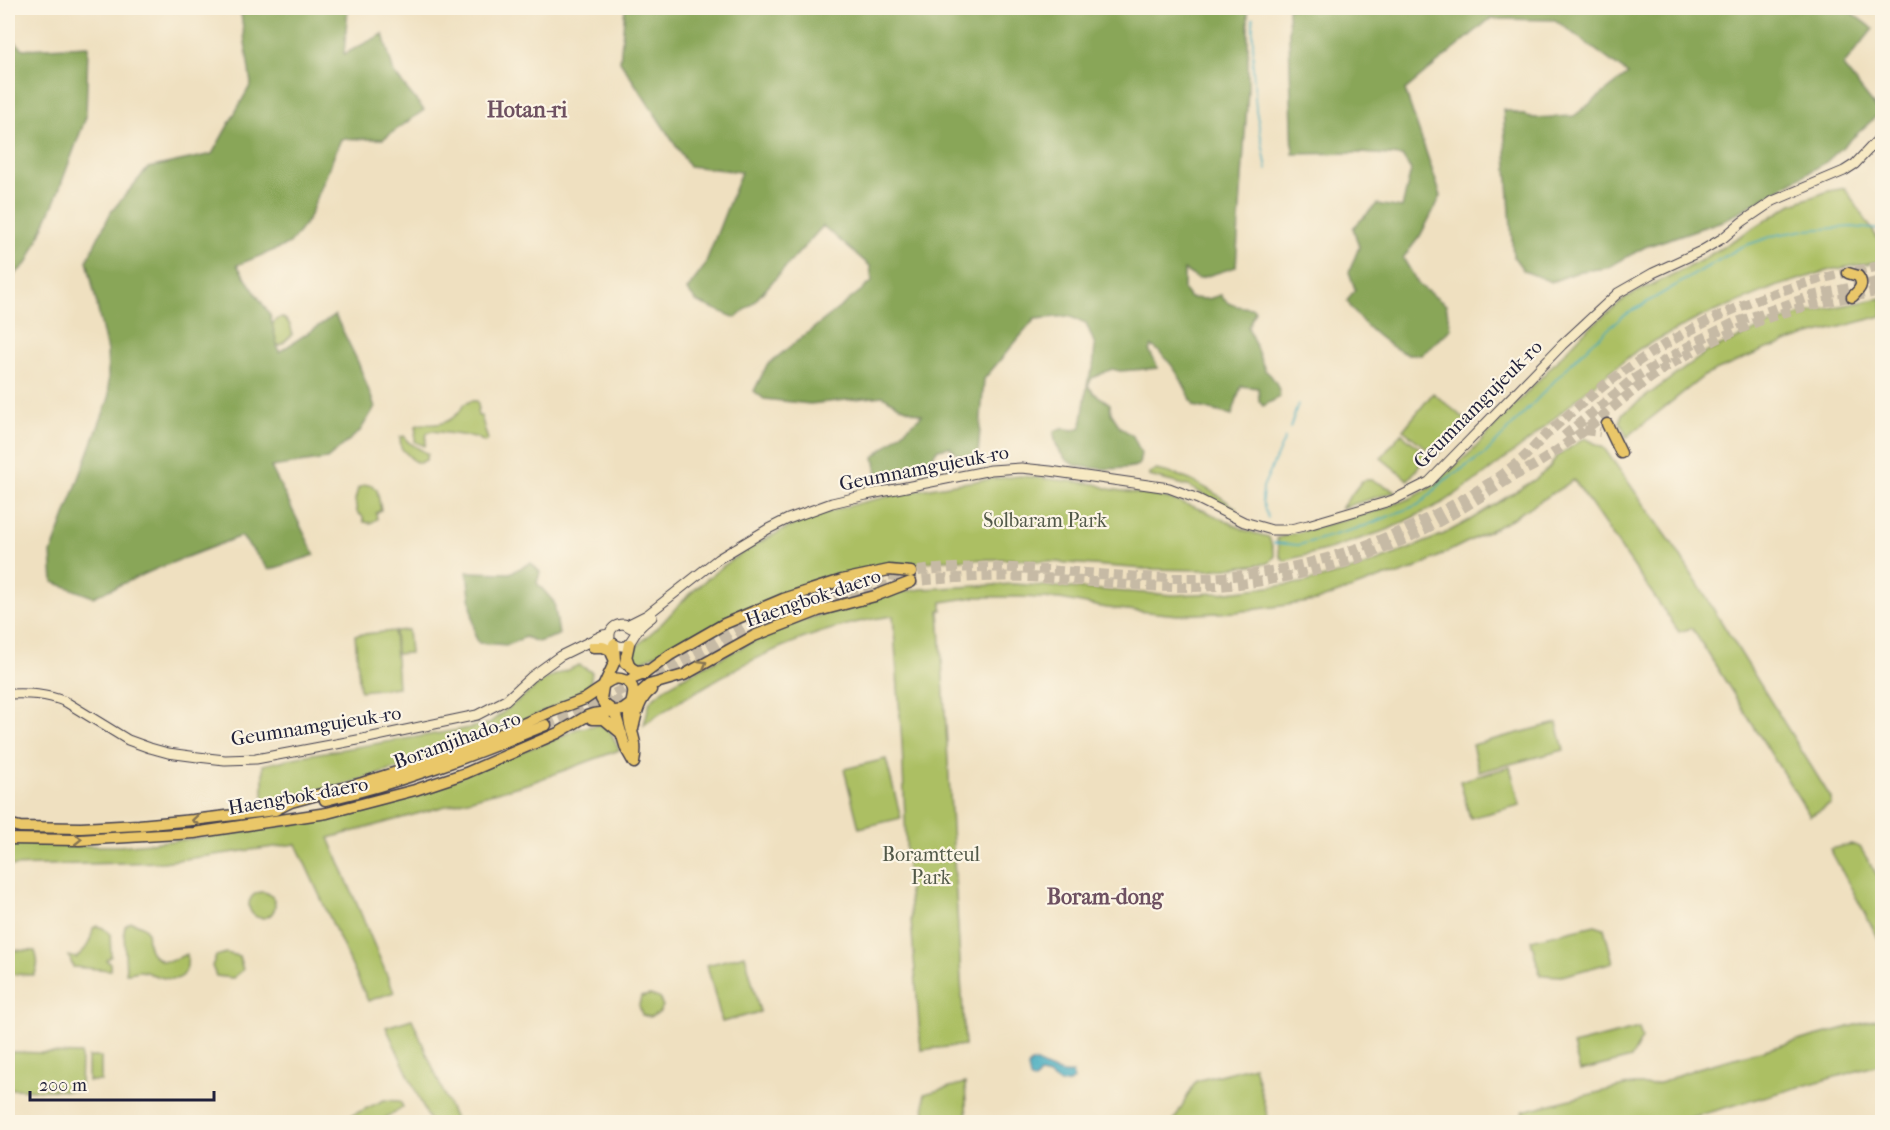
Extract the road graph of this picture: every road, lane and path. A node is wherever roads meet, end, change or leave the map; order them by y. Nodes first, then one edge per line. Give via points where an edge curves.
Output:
1 (1882, 135) edge
2 (1848, 273) dead end
3 (1852, 297) dead end
4 (682, 589) junction
5 (627, 625) junction
6 (612, 639) junction
7 (631, 641) junction
8 (592, 647) junction
9 (670, 654) junction
10 (626, 656) junction
11 (553, 661) junction
12 (615, 661) junction
13 (654, 667) junction
14 (684, 675) junction
15 (627, 681) junction
16 (604, 685) junction
17 (8, 694) edge
18 (632, 702) junction
19 (613, 711) junction
20 (549, 712) junction
21 (553, 731) junction
22 (627, 733) junction
23 (276, 815) junction
24 (8, 825) edge
25 (20, 832) junction
26 (8, 838) edge

1 - 4 main road, Geumnamgujeuk-ro via 1844,171 1773,201 1708,246 1618,293 1429,482 1393,500 1308,525 1272,530 1244,522 1169,488 1021,468 991,470 832,503 788,519 724,556
2 - 3 highway via 1858,276 1862,284
4 - 5 main road, Geumnamgujeuk-ro
4 - 7 main road, Geumnamgujeuk-ro via 638,628
5 - 6 main road via 616,625
5 - 7 main road via 632,630
6 - 7 main road via 622,647
6 - 8 main road, Geumnamgujeuk-ro
6 - 11 main road, Geumnamgujeuk-ro via 603,635
6 - 12 highway
7 - 10 highway
8 - 11 main road, Geumnamgujeuk-ro via 559,663
8 - 12 highway via 610,650
9 - 13 highway, Haengbok-daero
9 - 14 highway via 670,670
14 -> 9 highway, Haengbok-daero via 754,636 818,611 875,596 911,577 889,570 814,588 724,624
10 - 13 highway via 636,671
10 - 15 highway
11 - 17 main road, Geumnamgujeuk-ro via 506,700 477,715 246,759 168,753 128,740 66,702 35,693
12 - 16 highway
13 - 15 highway, Haengbok-daero
14 - 18 highway, Haengbok-daero via 649,685
14 - 22 highway via 647,693
15 - 16 highway via 616,678
15 - 18 highway via 633,689
16 - 19 highway via 604,704
16 - 20 highway, Haengbok-daero via 585,699
18 - 19 highway via 623,710
18 - 22 highway
19 - 21 highway via 586,716
19 - 22 highway
20 - 21 highway via 555,713 561,725
20 - 23 highway, Haengbok-daero via 460,752 291,802
21 - 22 highway via 596,718
21 - 23 highway, Boramjihado-ro via 367,791
23 - 25 highway, Haengbok-daero
24 - 25 highway
25 - 26 highway

